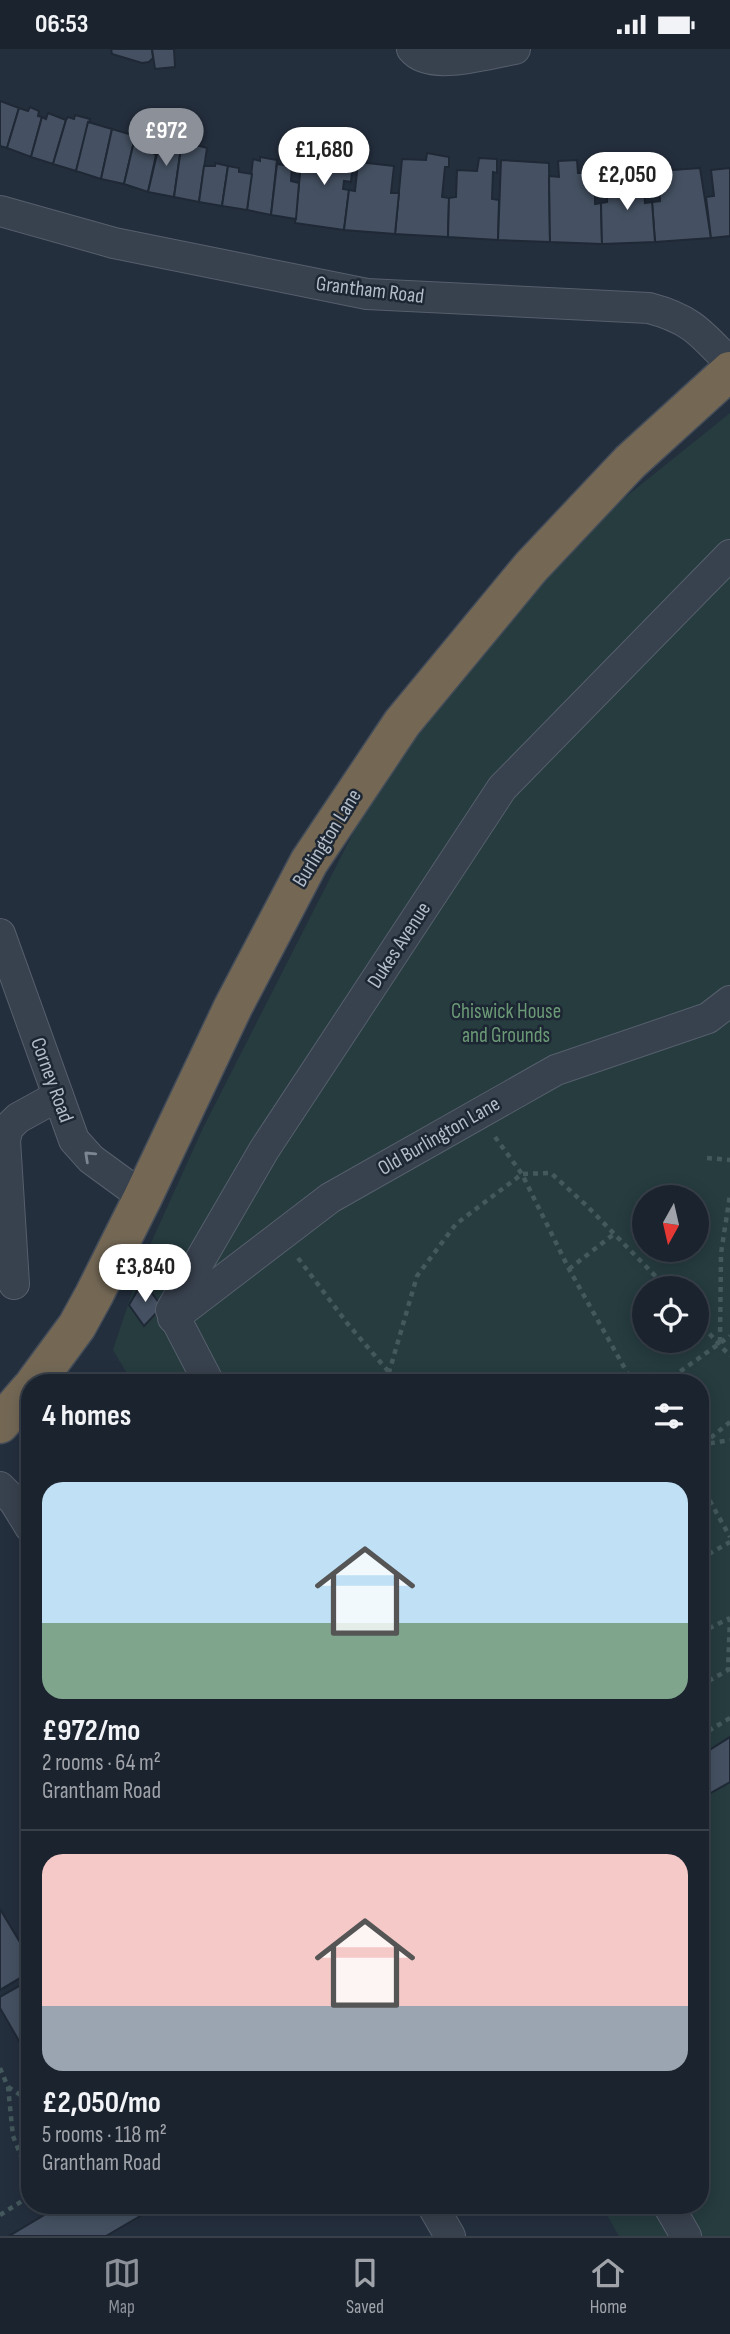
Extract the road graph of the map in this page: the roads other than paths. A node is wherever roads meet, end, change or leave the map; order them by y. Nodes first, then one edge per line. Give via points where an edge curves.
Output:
1 (412, 49) edge
2 (515, 49) edge
3 (0, 211) edge
4 (730, 363) edge
5 (730, 371) edge
6 (730, 555) edge
7 (0, 934) edge
8 (730, 1001) edge
9 (58, 1095) junction
10 (143, 1197) junction
11 (14, 1284) dead end
12 (173, 1318) junction
13 (39, 1374) edge
14 (203, 1374) edge
15 (0, 1487) edge
16 (21, 1513) edge
17 (437, 2214) edge
18 (673, 2214) edge
19 (450, 2236) edge
20 (686, 2236) edge

1 - 2 street via 426,59 444,61
3 - 4 street, Grantham Road via 114,243 367,294 649,308 674,315 698,330
5 - 10 highway, Burlington Lane via 629,462 531,567 402,723 309,862 233,1007
6 - 12 street, Dukes Avenue via 502,788 264,1150 171,1310
7 - 9 street, Corney Road
8 - 12 street, Old Burlington Lane via 708,1018 556,1070 330,1198
10 -> 9 street, Corney Road via 91,1159 74,1140
9 - 11 street via 18,1118 8,1128 5,1140
10 - 13 highway, Burlington Lane via 77,1326
12 - 14 street
15 - 16 street
17 - 19 street
18 - 20 street

